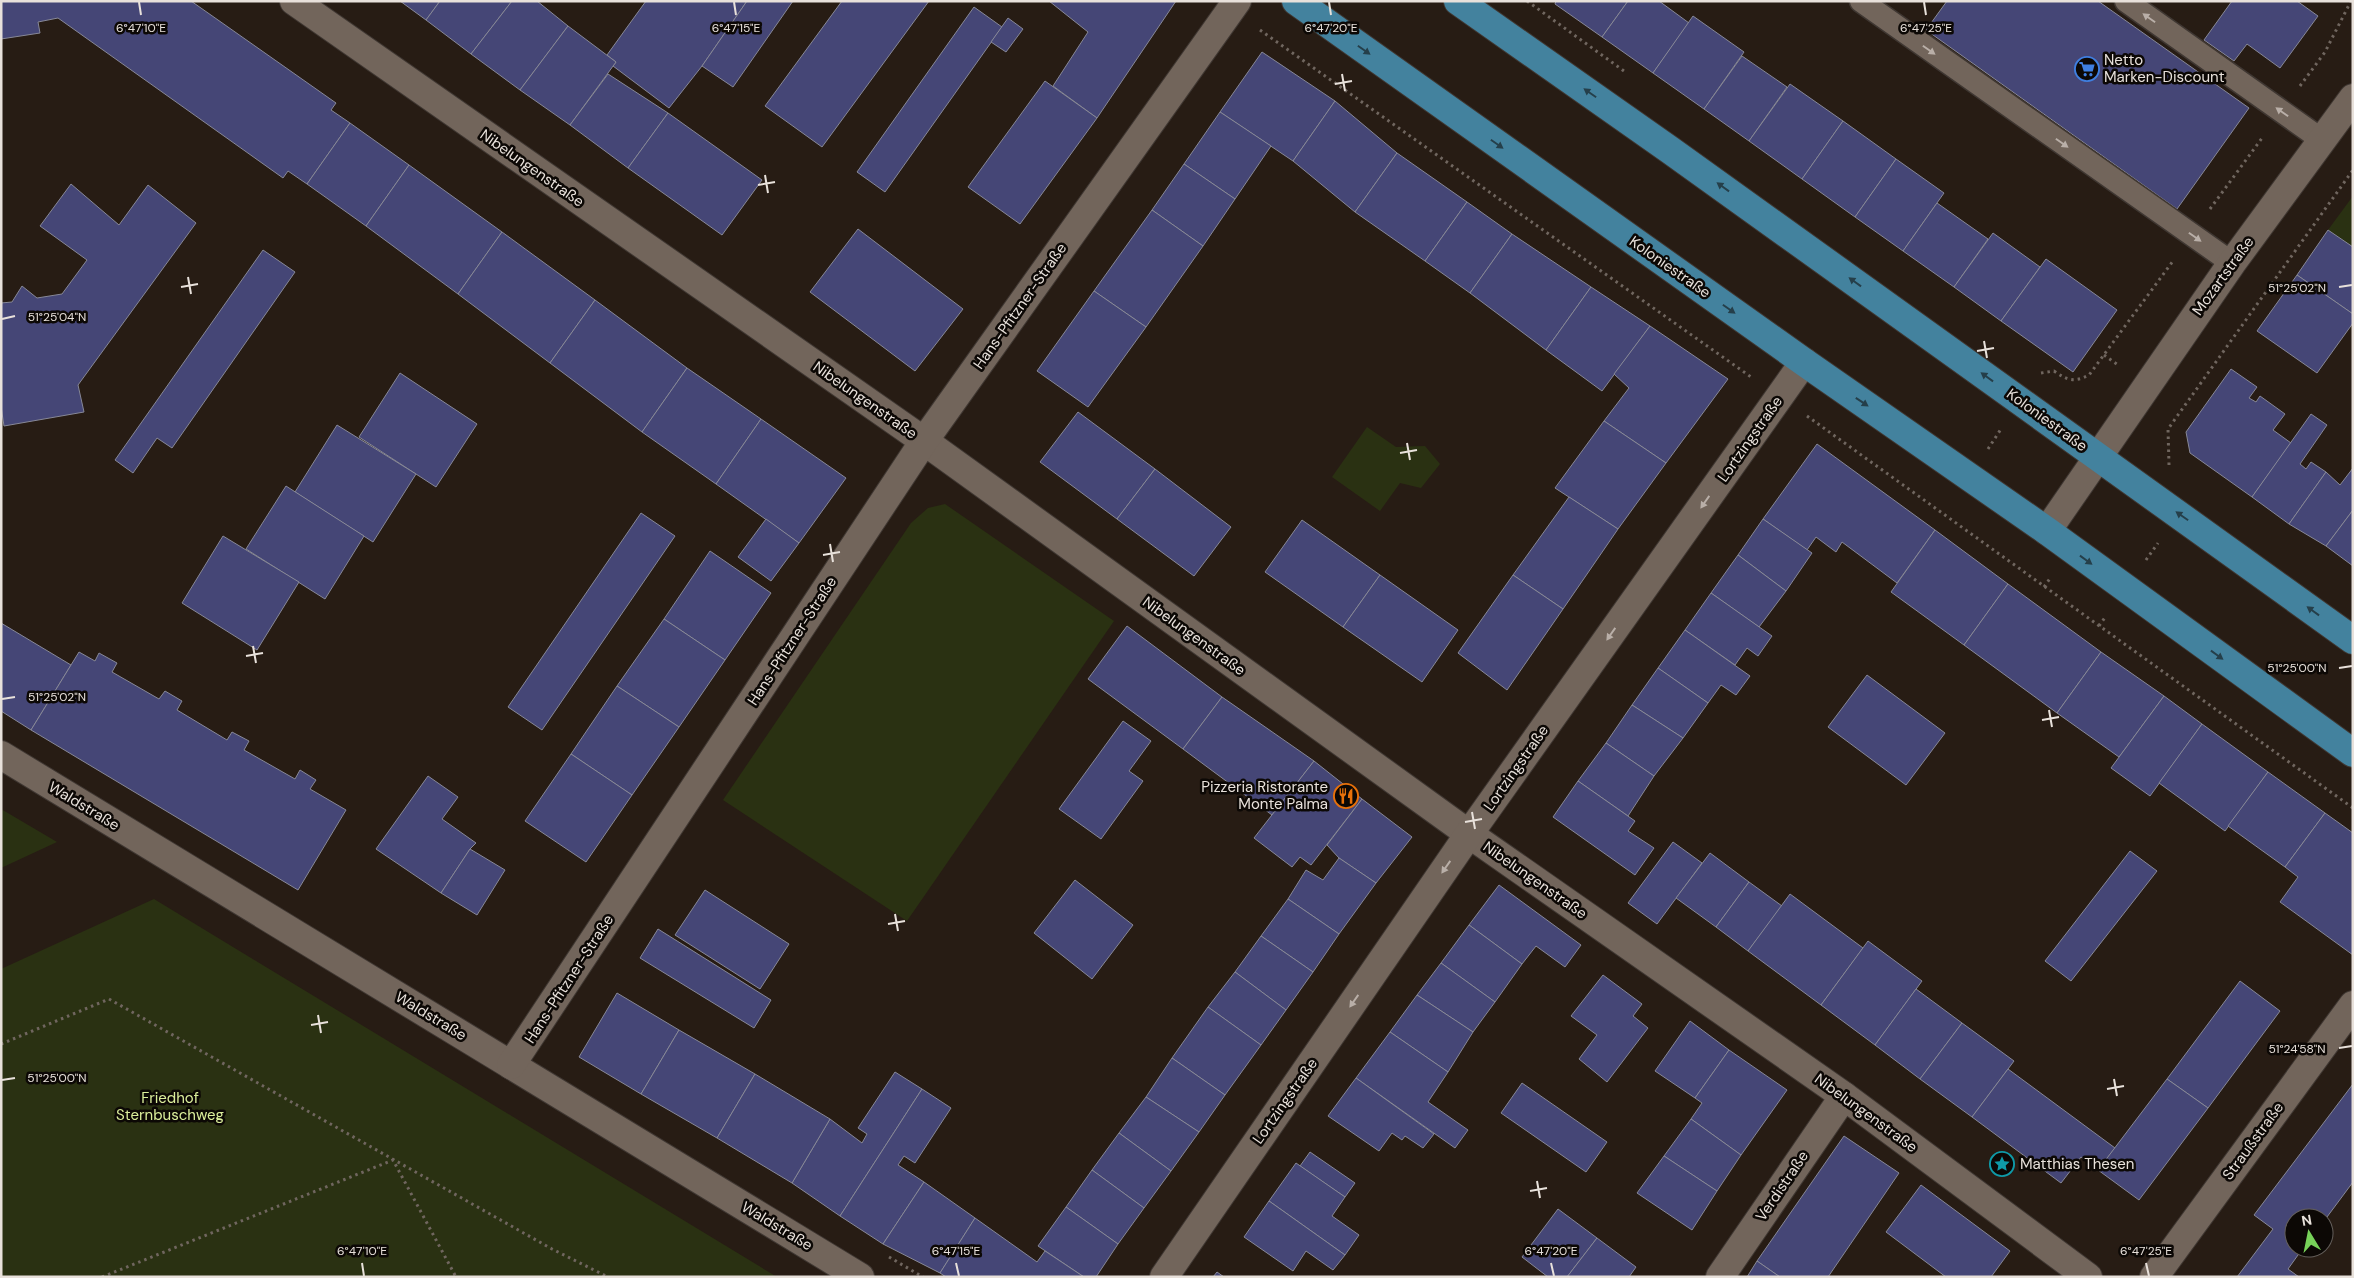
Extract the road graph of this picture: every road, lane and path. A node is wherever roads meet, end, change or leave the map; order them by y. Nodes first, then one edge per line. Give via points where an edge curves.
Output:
1 (294, 1) edge
2 (1237, 1) edge
3 (1296, 1) edge
4 (1458, 1) edge
5 (2126, 1) edge
6 (2351, 1) edge
7 (1868, 3) edge
8 (2353, 98) edge
9 (2281, 111) junction
10 (2322, 140) junction
11 (2353, 170) edge
12 (2192, 235) junction
13 (2232, 263) junction
14 (1804, 362) junction
15 (2021, 401) junction
16 (924, 441) junction
17 (2098, 456) junction
18 (2177, 471) dead end
19 (1968, 476) junction
20 (2179, 514) junction
21 (2046, 531) junction
22 (2125, 588) junction
23 (2099, 626) dead end
24 (2353, 640) edge
25 (2353, 753) edge
26 (1, 756) edge
27 (1469, 834) junction
28 (2353, 1005) edge
29 (1, 1044) edge
30 (511, 1065) junction
31 (1844, 1096) junction
32 (393, 1160) junction
33 (102, 1277) edge
34 (456, 1277) edge
35 (608, 1277) edge
36 (860, 1277) edge
37 (1164, 1277) edge
38 (1720, 1277) edge
39 (2088, 1277) edge
40 (2154, 1277) edge

1 - 16 street, Nibelungenstraße
2 - 16 street, Hans-Pfitzner-Straße
3 -> 14 main road, Koloniestraße
15 -> 4 main road, Koloniestraße
9 -> 5 lane
6 - 9 path via 2324,52
7 -> 12 lane
8 - 10 street, Mozartstraße
10 -> 9 lane
9 - 12 path
10 - 13 street, Mozartstraße
11 - 18 path via 2168,428 2170,465
12 -> 13 lane
12 - 15 path via 2088,375 2078,381 2066,379 2054,371 2041,373
13 - 17 street, Mozartstraße
14 -> 19 main road, Koloniestraße
14 -> 27 street, Lortzingstraße
15 - 17 main road, Koloniestraße
15 - 19 path
16 - 27 street, Nibelungenstraße
16 - 30 street, Hans-Pfitzner-Straße
17 - 20 main road, Koloniestraße
17 - 21 street, Koloniestraße
19 - 21 main road, Koloniestraße
20 - 22 path
24 -> 20 main road, Koloniestraße
21 -> 22 main road, Koloniestraße
22 - 23 path
22 -> 25 main road, Koloniestraße
26 - 30 street, Waldstraße
27 - 31 street, Nibelungenstraße
27 -> 37 street, Lortzingstraße
28 - 40 street, Straußstraße
29 - 32 path via 109,999
30 - 36 street, Waldstraße
31 - 38 street, Verdistraße
31 - 39 street, Nibelungenstraße
32 - 33 path
32 - 34 path
32 - 35 path

